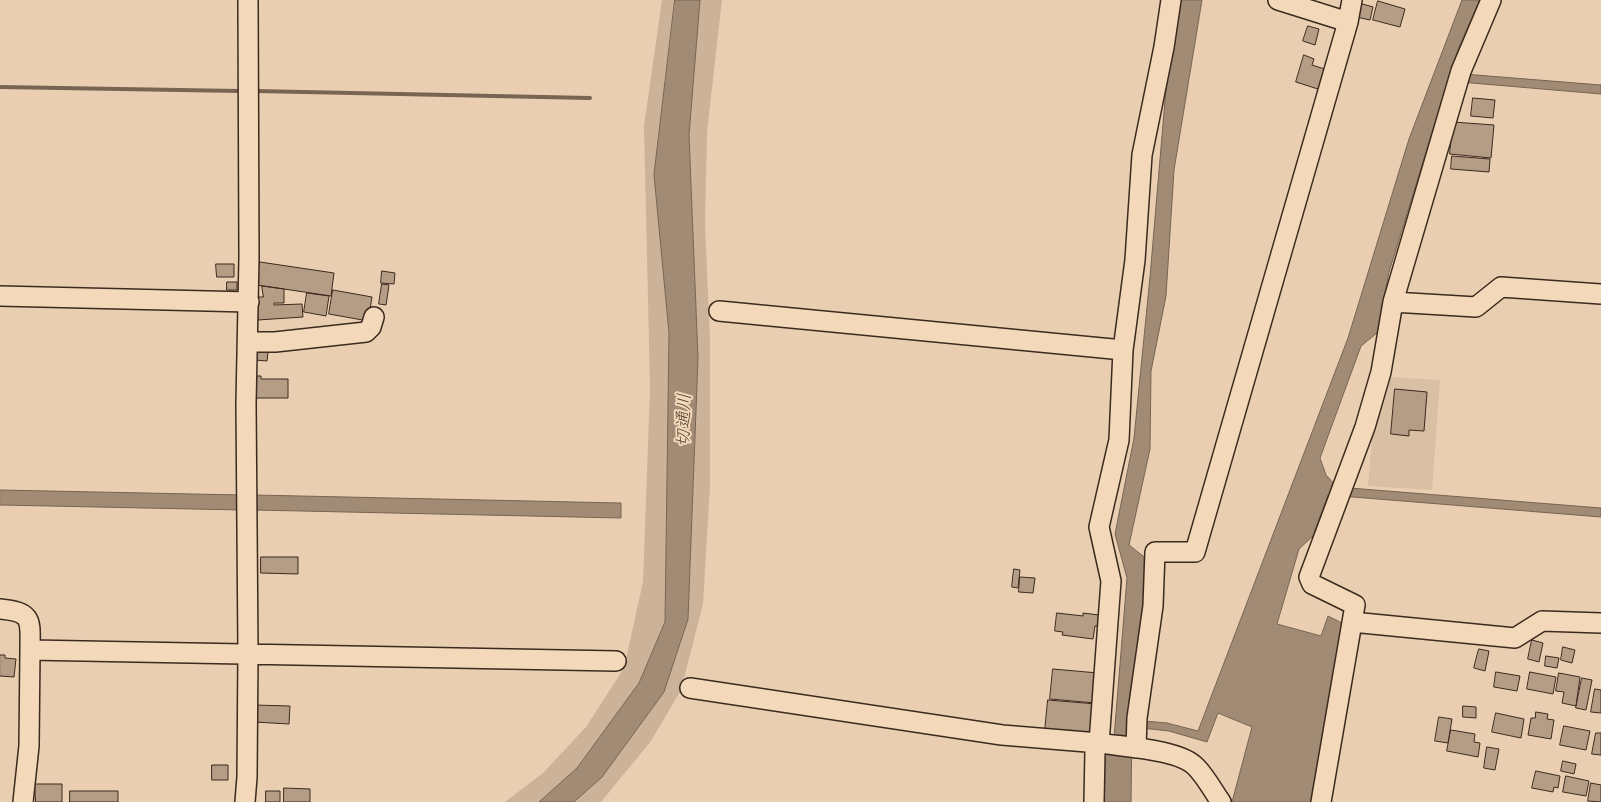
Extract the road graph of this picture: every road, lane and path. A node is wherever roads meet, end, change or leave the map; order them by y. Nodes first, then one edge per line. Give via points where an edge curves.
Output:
1 (248, 0) edge
2 (1171, 0) edge
3 (1278, 0) edge
4 (1352, 0) edge
5 (1491, 0) edge
6 (1348, 22) junction
7 (1601, 294) edge
8 (0, 296) edge
9 (249, 302) junction
10 (1393, 302) junction
11 (719, 310) dead end
12 (374, 317) dead end
13 (248, 342) junction
14 (1123, 350) junction
15 (0, 609) edge
16 (1352, 622) junction
17 (1601, 623) edge
18 (30, 650) junction
19 (248, 653) junction
20 (616, 661) dead end
21 (690, 688) dead end
22 (1124, 739) junction
23 (23, 802) edge
24 (245, 802) edge
25 (1094, 802) edge
26 (1221, 802) edge
27 (1321, 802) edge

1 - 9 street
2 - 14 street via 1142,154 1135,260
3 - 6 street
4 - 6 street
5 - 10 street via 1459,78
6 - 22 street via 1194,552 1156,552 1153,606 1143,679
7 - 10 street via 1501,287 1476,306
8 - 9 street
9 - 13 street
10 - 16 street via 1381,372 1309,578 1312,584 1355,605
11 - 14 street
12 - 13 street via 372,327 366,332
13 - 19 street
14 - 22 street via 1119,440 1098,527 1111,580
15 - 18 street via 16,610 26,615 30,625
16 - 17 street via 1516,638 1542,621
16 - 27 street
18 - 19 street
18 - 23 street via 29,746
19 - 20 street
19 - 24 street
21 - 22 street via 1002,735
22 - 25 street via 1095,751
22 - 26 street via 1182,757 1195,766

